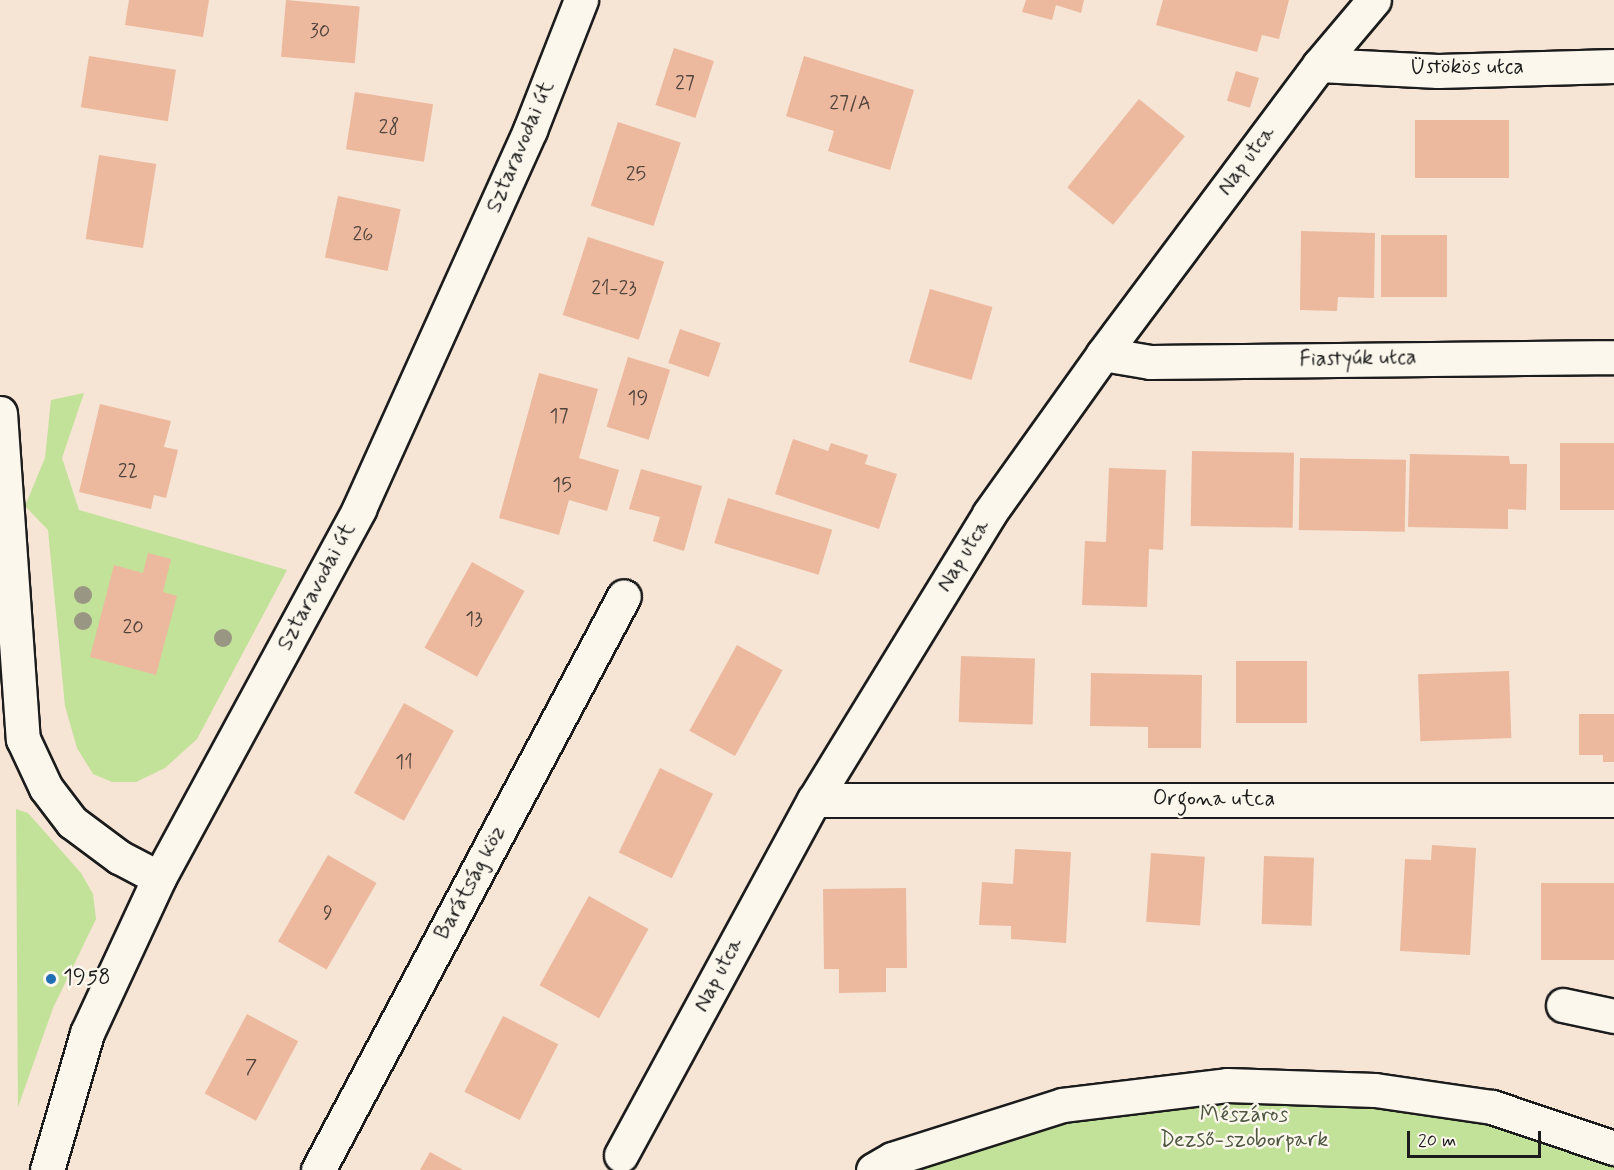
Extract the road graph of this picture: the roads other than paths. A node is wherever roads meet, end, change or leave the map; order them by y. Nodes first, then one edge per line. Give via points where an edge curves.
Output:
1 (581, 0) edge
2 (1374, 0) edge
3 (1319, 65) junction
4 (1614, 66) edge
5 (1103, 354) junction
6 (1614, 357) edge
7 (0, 413) edge
8 (624, 596) dead end
9 (12, 739) edge
10 (814, 800) junction
11 (1614, 800) edge
12 (159, 878) junction
13 (1563, 1005) dead end
14 (1614, 1016) edge
15 (1614, 1148) edge
16 (621, 1155) dead end
17 (47, 1170) edge
18 (318, 1170) edge
19 (873, 1170) edge

1 - 12 street, Sztaravodai út via 530,130 360,508
2 - 3 street, Nap utca
3 - 4 street, Üstökös utca via 1438,70
3 - 5 street, Nap utca
5 - 6 street, Fiastyúk utca via 1150,362
5 - 10 street, Nap utca via 989,514
7 - 9 street
8 - 18 street, Barátság köz
9 - 12 street via 72,822 119,858
10 - 11 street, Orgona utca
10 - 16 street, Nap utca
12 - 17 street, Sztaravodai út via 87,1033
13 - 14 street
15 - 19 street via 1492,1107 1375,1090 1227,1085 1062,1104 892,1159

